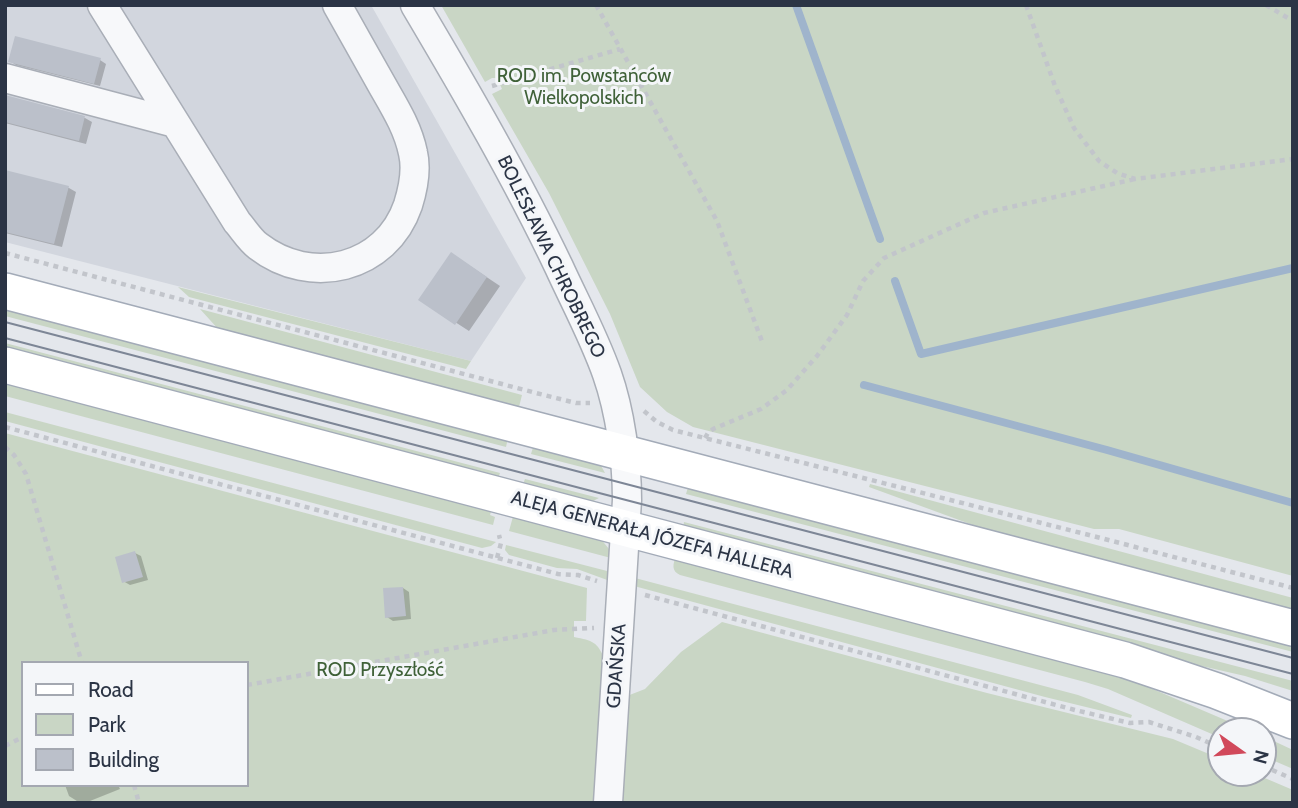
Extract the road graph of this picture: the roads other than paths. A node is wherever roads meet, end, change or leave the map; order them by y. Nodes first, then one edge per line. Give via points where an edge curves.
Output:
1 (102, 5) edge
2 (337, 5) edge
3 (415, 5) edge
4 (5, 78) edge
5 (175, 123) junction
6 (5, 291) edge
7 (5, 365) edge
8 (623, 453) junction
9 (626, 529) junction
10 (1293, 628) edge
11 (1293, 721) edge
12 (608, 803) edge

1 - 5 street
2 - 5 street via 401,119 414,154 414,189 402,220 386,243 363,259 335,268 282,260 258,246 237,222
3 - 8 street, BOLESŁAWA CHROBREGO via 530,207 595,344 615,404
4 - 5 street
6 - 8 main road
7 - 9 main road, ALEJA GENERAŁA JÓZEFA HALLERA
8 - 9 street, BOLESŁAWA CHROBREGO
8 - 10 main road
9 - 11 main road, ALEJA GENERAŁA JÓZEFA HALLERA via 1125,660
9 - 12 street, GDAŃSKA

